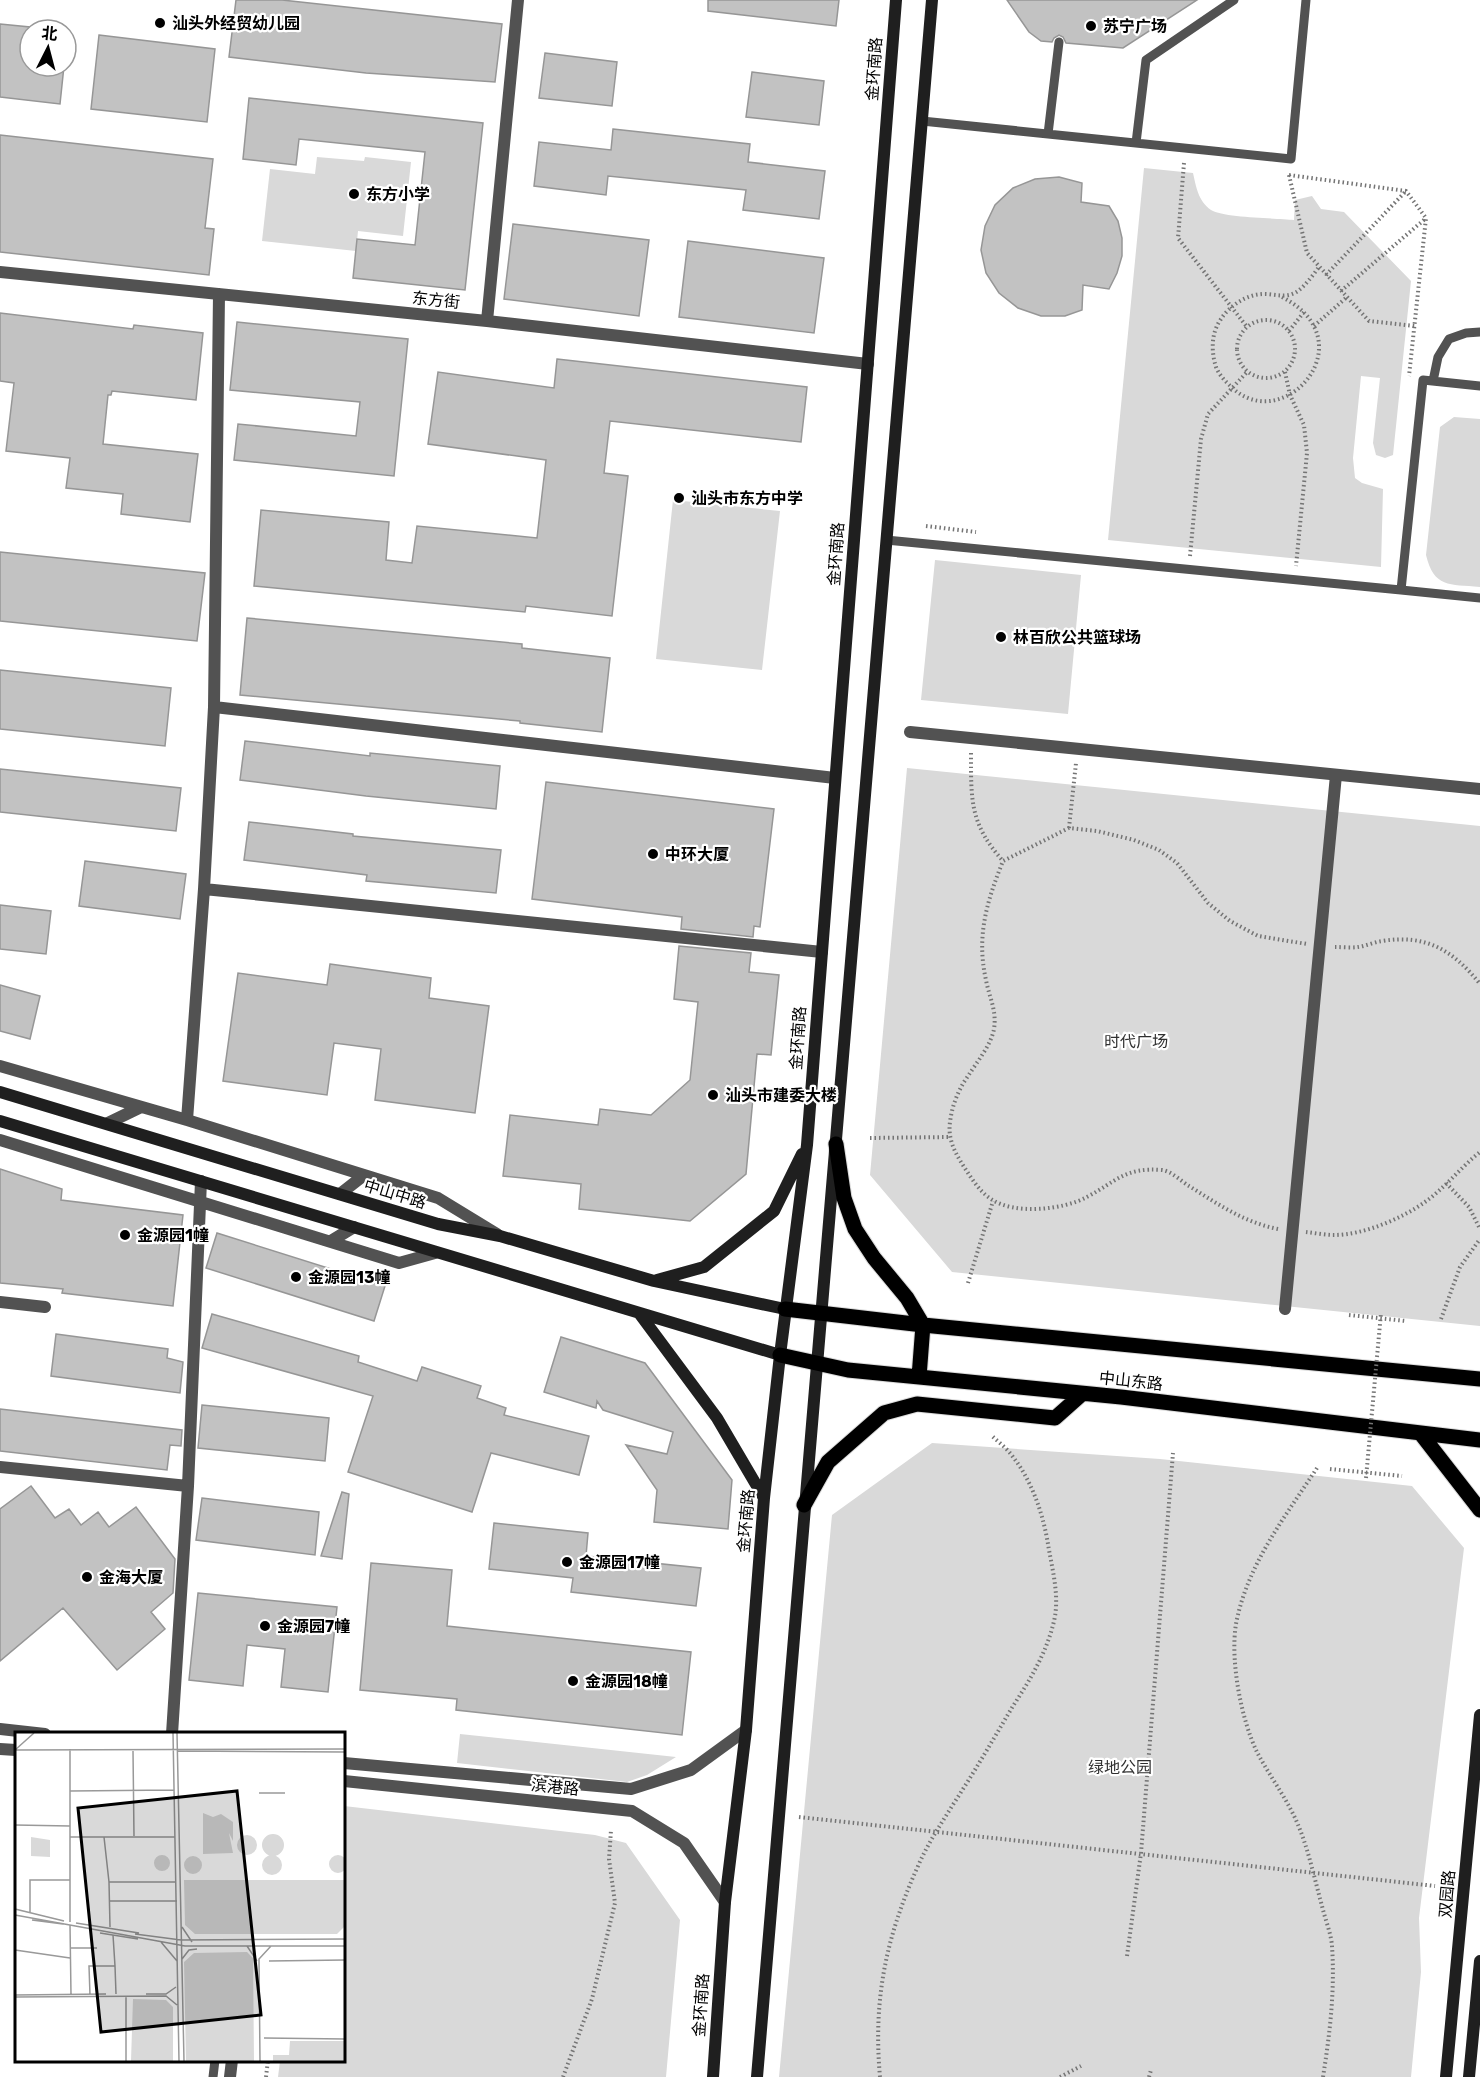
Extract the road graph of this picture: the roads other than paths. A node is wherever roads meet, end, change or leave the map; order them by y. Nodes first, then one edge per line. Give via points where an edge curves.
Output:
1 (518, 0) edge
2 (896, 0) edge
3 (932, 0) edge
4 (1234, 0) edge
5 (1306, 0) edge
6 (1059, 42) dead end
7 (922, 121) junction
8 (1048, 134) junction
9 (1136, 143) junction
10 (0, 272) edge
11 (219, 294) junction
12 (488, 321) junction
13 (1480, 332) edge
14 (868, 364) junction
15 (1433, 381) junction
16 (1480, 386) edge
17 (886, 540) junction
18 (1401, 590) junction
19 (1480, 598) edge
20 (214, 707) junction
21 (910, 732) dead end
22 (1336, 775) junction
23 (835, 778) junction
24 (1480, 789) edge
25 (204, 889) junction
26 (822, 952) junction
27 (0, 1066) edge
28 (0, 1092) edge
29 (141, 1107) junction
30 (187, 1120) junction
31 (0, 1121) edge
32 (108, 1123) junction
33 (0, 1140) edge
34 (836, 1144) junction
35 (807, 1145) junction
36 (122, 1157) junction
37 (93, 1168) junction
38 (363, 1176) junction
39 (201, 1181) junction
40 (340, 1194) junction
41 (201, 1202) junction
42 (354, 1227) junction
43 (500, 1236) junction
44 (331, 1241) junction
45 (435, 1252) junction
46 (654, 1281) junction
47 (0, 1302) edge
48 (45, 1307) dead end
49 (785, 1309) junction
50 (1285, 1309) dead end
51 (639, 1313) junction
52 (821, 1314) junction
53 (923, 1325) junction
54 (780, 1355) junction
55 (816, 1363) junction
56 (919, 1377) junction
57 (1480, 1379) edge
58 (1082, 1394) junction
59 (1421, 1434) junction
60 (1480, 1440) edge
61 (0, 1467) edge
62 (188, 1486) junction
63 (764, 1498) junction
64 (804, 1505) junction
65 (1480, 1510) edge
66 (1480, 1715) edge
67 (0, 1729) edge
68 (746, 1730) junction
69 (27, 1732) edge
70 (172, 1732) edge
71 (0, 1749) edge
72 (15, 1750) edge
73 (345, 1763) edge
74 (345, 1782) edge
75 (725, 1902) junction
76 (1480, 1961) edge
77 (214, 2062) edge
78 (232, 2062) edge
79 (213, 2077) edge
80 (230, 2077) edge
81 (713, 2077) edge
82 (757, 2077) edge
83 (1446, 2077) edge
84 (1469, 2077) edge

1 - 12 street
2 - 14 main road, 金环南路
3 - 7 main road
4 - 9 lane via 1146,60
5 - 9 lane via 1291,159
6 - 8 lane
7 - 8 lane
7 - 17 main road
8 - 9 lane
10 - 11 street, 东方街
11 - 12 street, 东方街
11 - 20 street
12 - 14 street, 东方街
13 - 15 lane via 1449,339 1438,357
14 - 23 main road, 金环南路
15 - 16 lane
15 - 18 lane via 1423,380
17 - 18 lane
17 - 34 main road
18 - 19 lane
20 - 23 street
20 - 25 street
21 - 22 street
22 - 24 street
22 - 50 street
23 - 26 main road, 金环南路
25 - 26 street
25 - 30 street
26 - 35 main road, 金环南路
27 - 29 street
28 - 32 main road, 中山中路
29 - 30 street
29 - 32 street
30 - 38 street
31 - 36 main road
32 - 40 main road, 中山中路
33 - 37 street
34 - 52 main road
34 - 53 main road via 844,1198 855,1229
35 - 46 main road via 774,1211 704,1267
35 - 49 main road, 金环南路
36 - 37 street
36 - 39 main road
37 - 41 street
38 - 40 street
38 - 43 street via 438,1198
39 - 41 street
39 - 42 main road
40 - 43 main road, 中山中路 via 438,1224
41 - 44 street
41 - 62 street
42 - 44 street
42 - 45 main road
43 - 46 main road, 中山中路
44 - 45 street via 399,1263
45 - 51 main road
46 - 49 main road, 中山中路
47 - 48 street
49 - 52 main road
49 - 54 main road, 金环南路
51 - 54 main road
51 - 63 main road via 717,1418
52 - 53 main road
52 - 55 main road
53 - 56 main road
53 - 57 main road
54 - 55 main road, 中山东路
54 - 63 main road, 金环南路
55 - 56 main road, 中山东路
55 - 64 main road
56 - 58 main road, 中山东路
58 - 59 main road, 中山东路
58 - 64 main road via 1055,1418 917,1404 884,1413 828,1462
59 - 60 main road, 中山东路
59 - 65 main road
61 - 62 street
62 - 70 street
63 - 68 main road, 金环南路
64 - 82 main road
66 - 83 main road, 双园路
67 - 69 street
68 - 73 street, 滨港路 via 691,1770 631,1789
68 - 75 main road, 金环南路
71 - 72 street
74 - 75 street, 滨港路 via 632,1811 684,1843
75 - 81 main road, 金环南路
76 - 84 main road
77 - 79 lane
78 - 80 street

